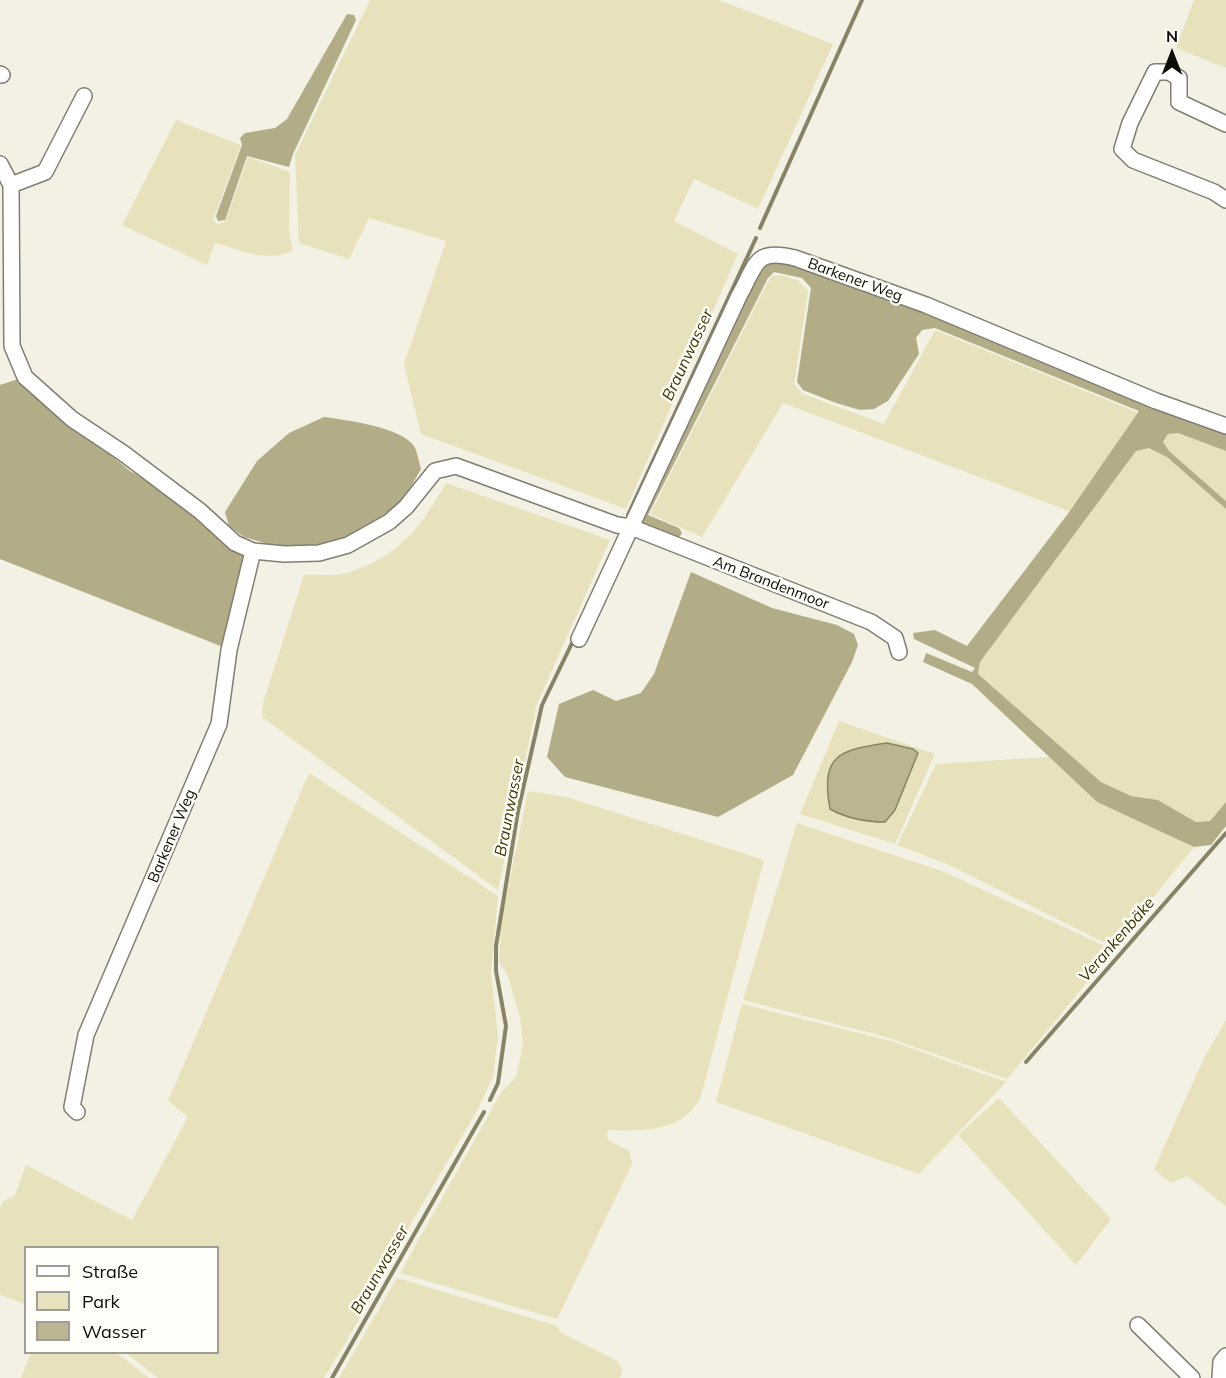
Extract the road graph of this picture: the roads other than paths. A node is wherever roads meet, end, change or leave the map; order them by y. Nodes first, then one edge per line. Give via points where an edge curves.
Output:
1 (84, 96) dead end
2 (1226, 124) edge
3 (0, 164) edge
4 (11, 185) junction
5 (1226, 200) edge
6 (1226, 426) edge
7 (632, 527) junction
8 (253, 551) junction
9 (579, 639) dead end
10 (899, 652) dead end
11 (77, 1112) dead end
12 (1138, 1325) dead end
13 (1226, 1356) edge
14 (1192, 1378) edge
15 (1220, 1378) edge

1 - 4 street via 45,172
2 - 5 street via 1179,102 1179,78 1168,72 1155,72 1130,123 1122,150 1133,160
3 - 4 street
4 - 8 street via 12,346 25,377 72,419 200,511 235,543
6 - 7 street, Barkener Weg via 926,305 795,258 766,255 739,296
7 - 8 street via 617,525 456,466 435,471 389,522 348,545 319,553
7 - 9 street, Barkener Weg
7 - 10 street, Am Brandenmoor via 871,622 895,638
8 - 11 street, Barkener Weg via 229,650 219,724 82,1044 72,1107
12 - 14 street
13 - 15 street via 1221,1362

